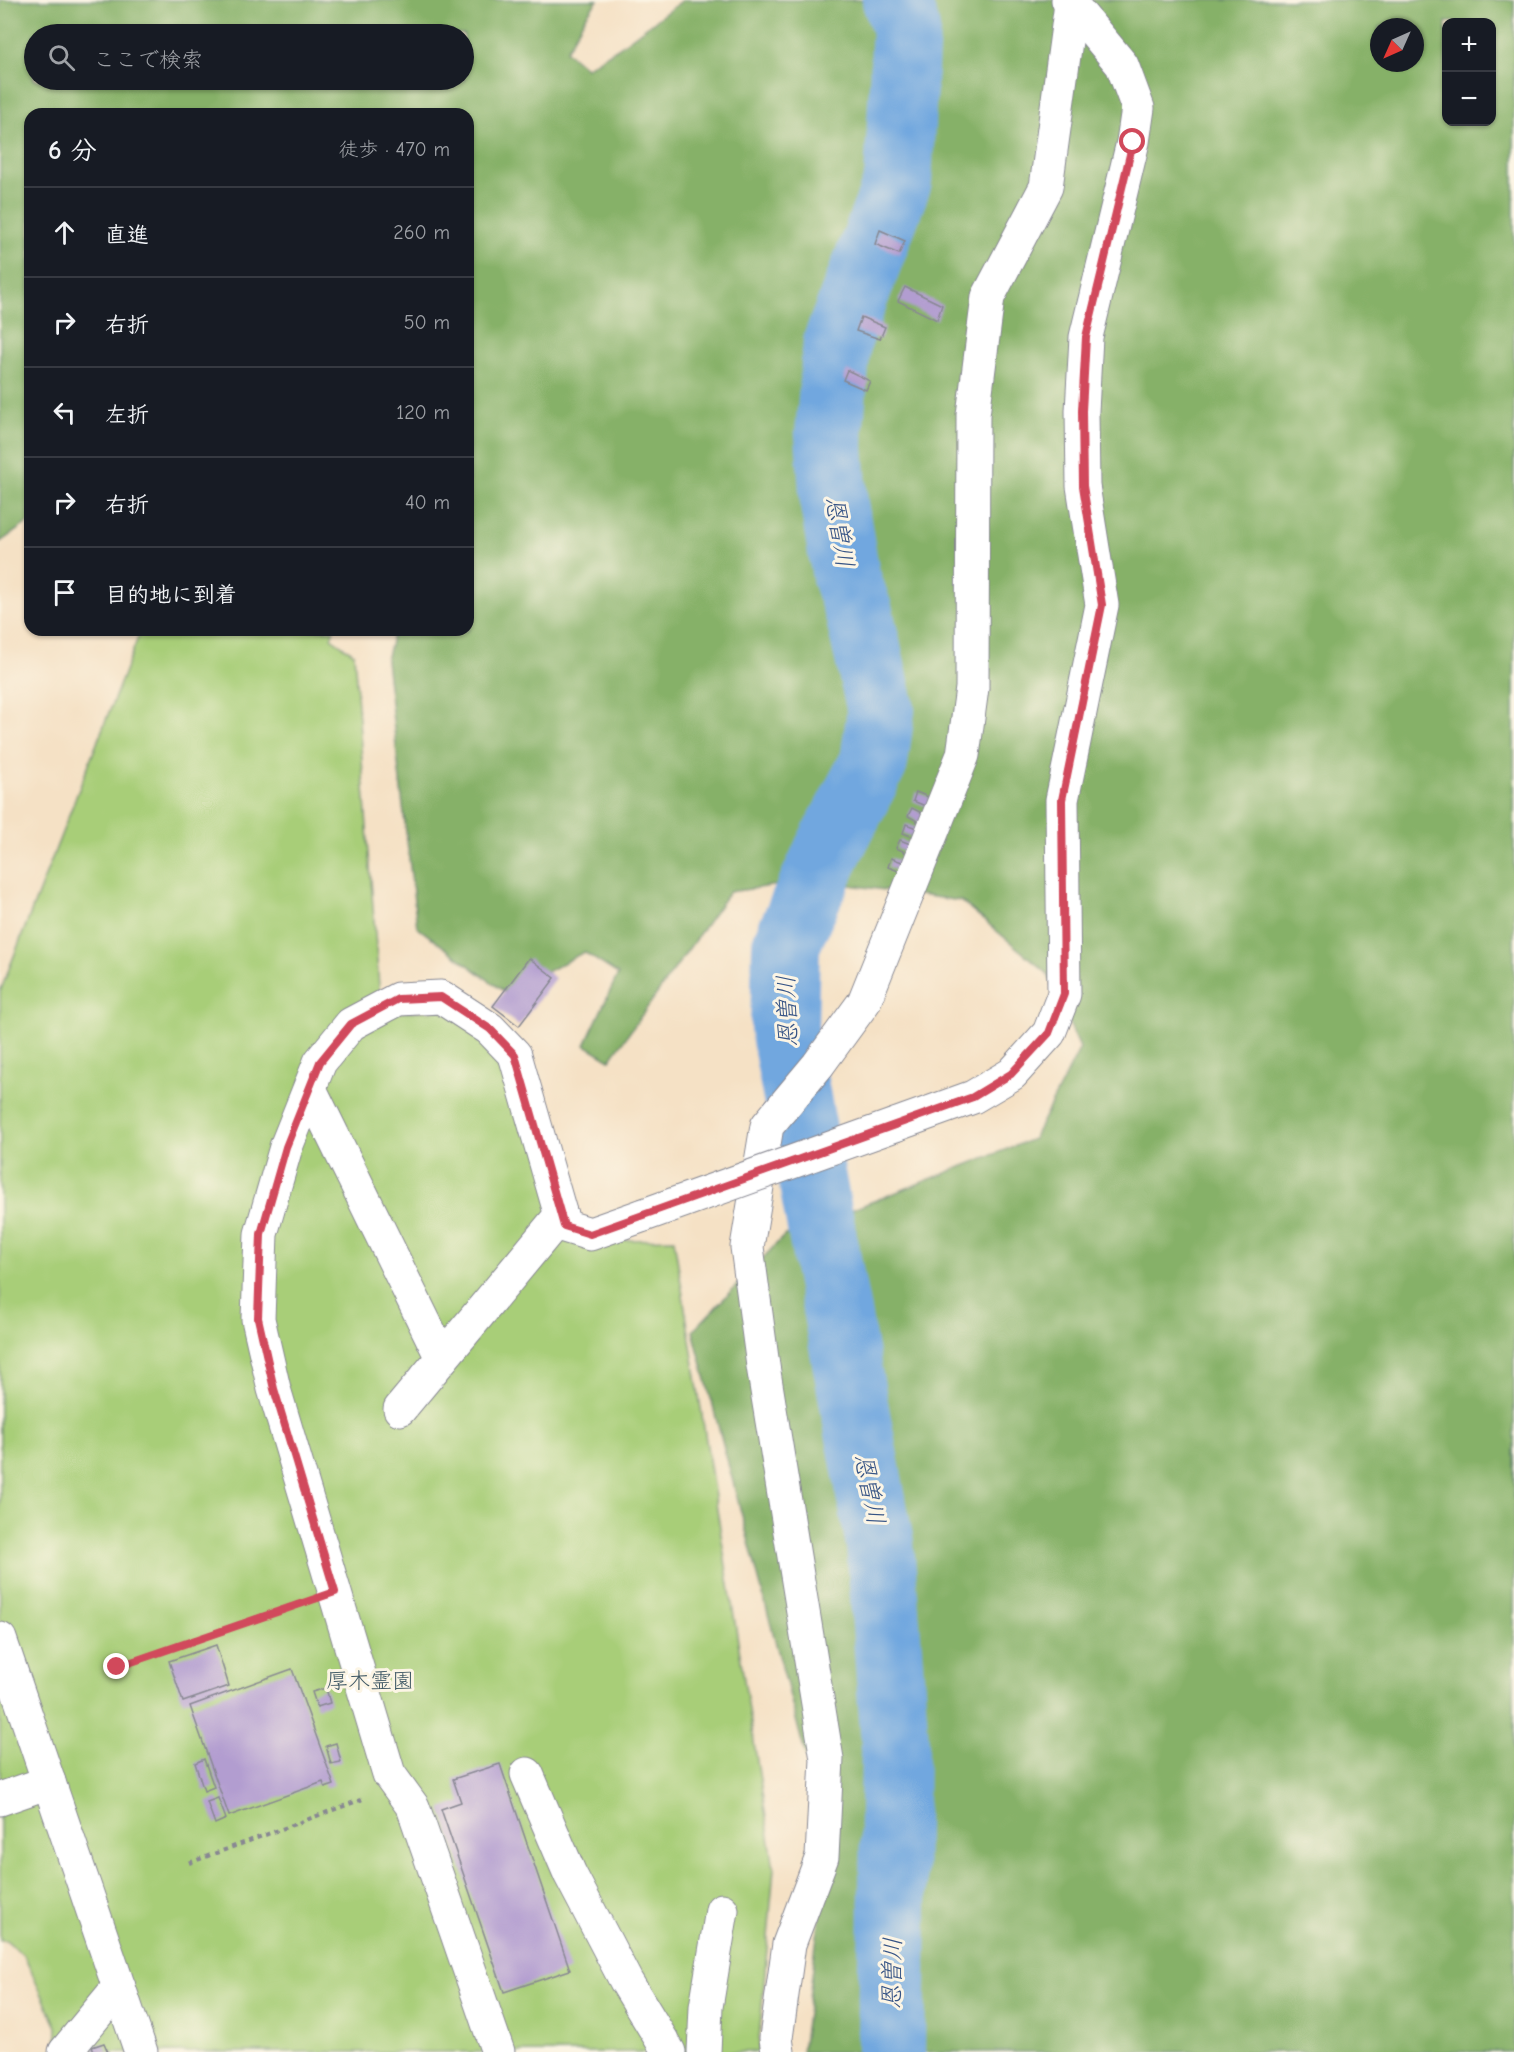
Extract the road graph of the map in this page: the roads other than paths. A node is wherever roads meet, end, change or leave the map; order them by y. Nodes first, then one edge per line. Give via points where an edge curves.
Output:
1 (1069, 2) edge
2 (310, 1089) junction
3 (561, 1215) junction
4 (442, 1358) junction
5 (400, 1409) dead end
6 (0, 1639) edge
7 (527, 1774) dead end
8 (49, 1782) junction
9 (0, 1799) edge
10 (722, 1910) dead end
11 (637, 1964) dead end
12 (119, 1987) junction
13 (638, 2000) junction
14 (64, 2052) edge
15 (141, 2052) edge
16 (498, 2052) edge
17 (669, 2052) edge
18 (704, 2052) edge
19 (778, 2052) edge

1 - 3 street, bridge via 1122,65 1138,108 1086,337 1083,486 1102,605 1062,800 1064,994 1049,1033 1011,1074 973,1097 590,1234 564,1226
1 - 19 street via 1046,187 988,297 973,415 972,688 963,755 864,1002 767,1126 747,1247 827,1759 822,1857 789,1944 776,2038
2 - 3 street via 320,1062 351,1024 398,999 441,997 490,1029 515,1055
2 - 4 street
2 - 16 street via 286,1147 261,1234 258,1318 274,1389 394,1780 413,1807
3 - 4 street
4 - 5 street
6 - 8 street
7 - 13 street via 569,1870
8 - 9 street
8 - 12 street
10 - 18 street via 706,2007
11 - 13 street
12 - 14 street
12 - 15 street
13 - 17 street

